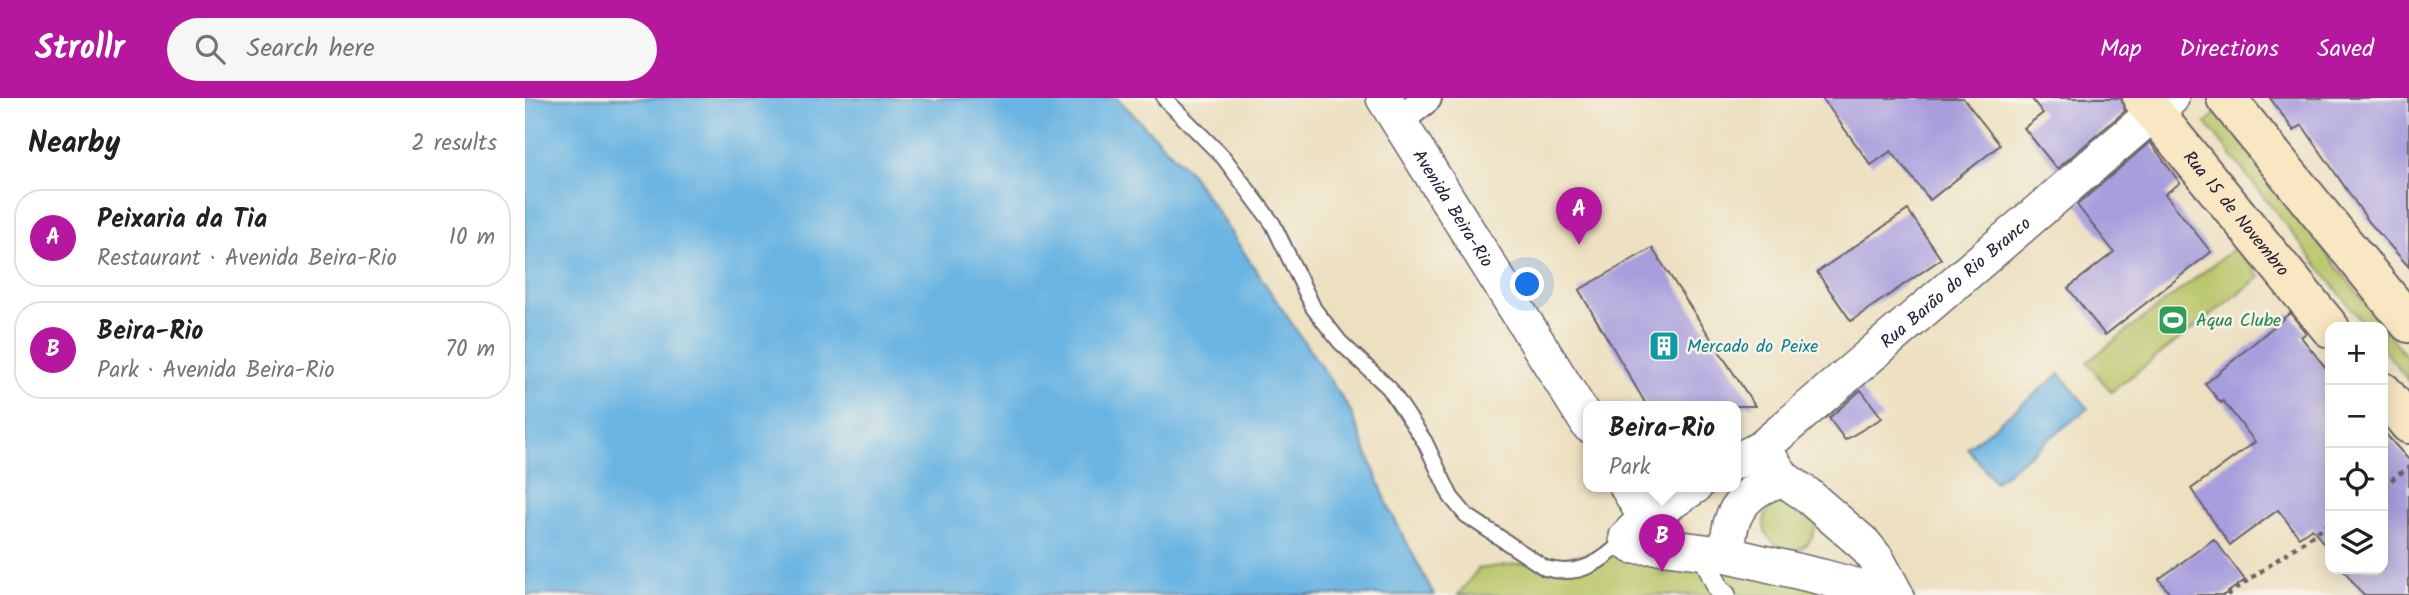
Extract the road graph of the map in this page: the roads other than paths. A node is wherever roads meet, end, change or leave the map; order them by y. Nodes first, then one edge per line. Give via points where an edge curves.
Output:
1 (1164, 98) edge
2 (1427, 98) edge
3 (2226, 98) edge
4 (2155, 103) edge
5 (1390, 110) edge
6 (2325, 322) edge
7 (2409, 323) edge
8 (2388, 398) edge
9 (1583, 417) edge
10 (2409, 424) edge
11 (1749, 455) edge
12 (1784, 479) junction
13 (1628, 492) edge
14 (1688, 492) edge
15 (1840, 523) junction
16 (1635, 539) junction
17 (1719, 561) junction
18 (1822, 577) junction
19 (1725, 595) edge
20 (1851, 595) edge
21 (1880, 595) edge
22 (1896, 595) edge

1 - 16 lane via 1224,158 1273,224 1314,309 1389,388 1466,515 1545,568 1559,572 1589,567
2 - 5 street
3 - 7 main road
4 - 6 main road, Rua 15 de Novembro
4 - 11 street, Rua Barão do Rio Branco
5 - 9 street, Avenida Beira-Rio
8 - 10 main road
11 - 12 street
12 - 15 street
12 - 17 street via 1769,482 1744,499
13 - 16 street
14 - 16 street
15 - 18 street via 1838,552
15 - 22 street via 1871,552
16 - 17 street via 1628,543
17 - 18 street
17 - 19 street via 1719,590
17 - 20 street
18 - 21 street

